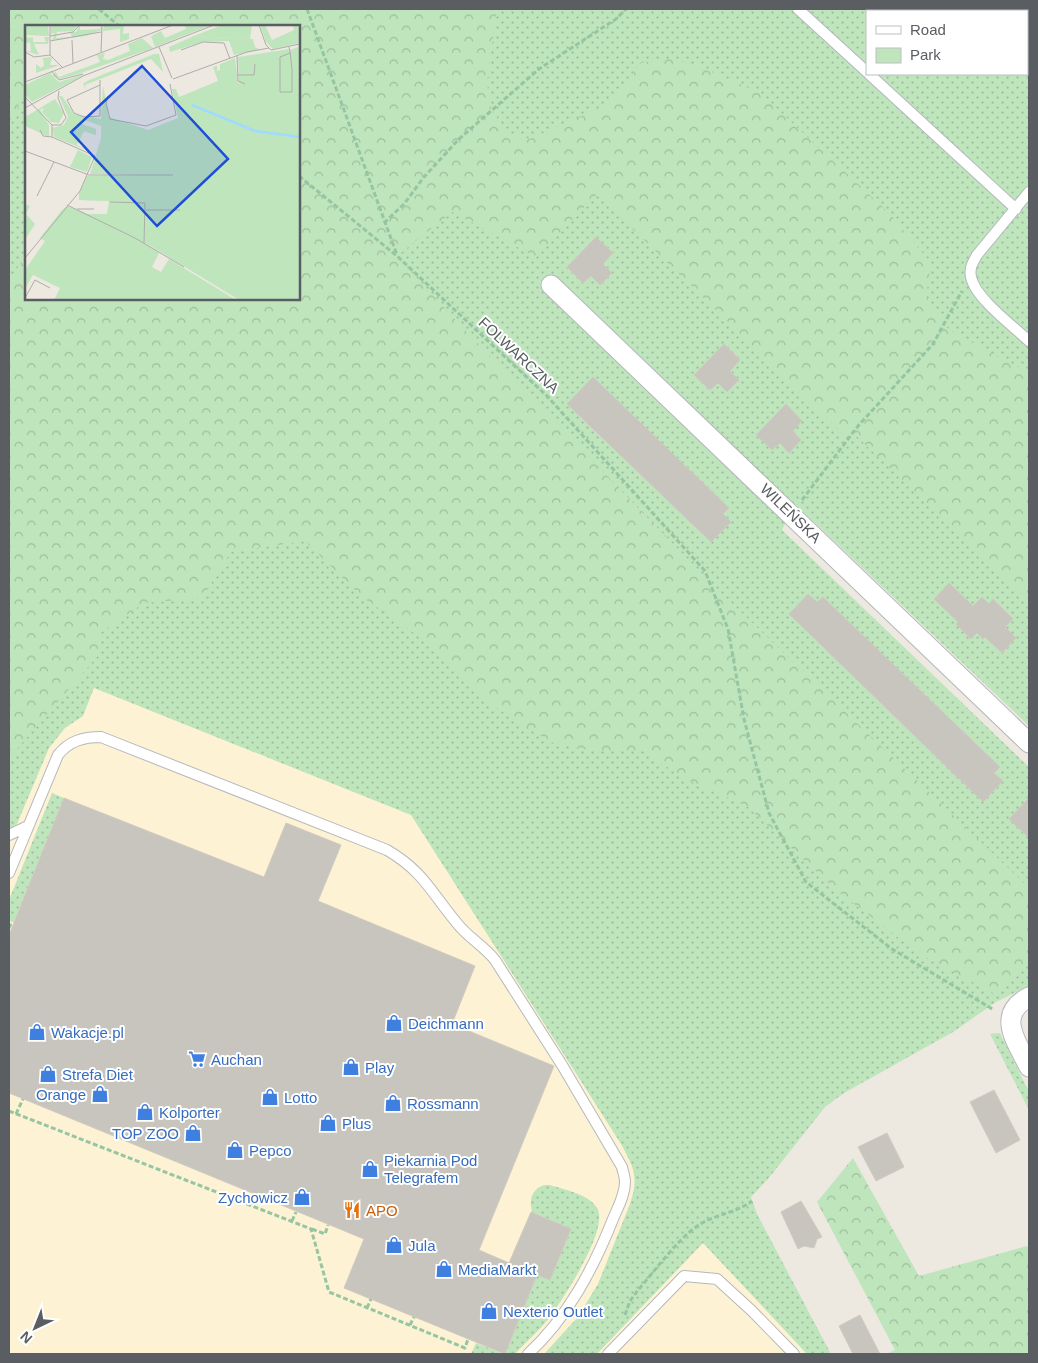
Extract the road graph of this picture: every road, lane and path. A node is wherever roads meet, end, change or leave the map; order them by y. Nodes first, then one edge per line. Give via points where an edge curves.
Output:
1 (99, 9) edge
2 (307, 9) edge
3 (626, 9) edge
4 (798, 9) edge
5 (118, 25) edge
6 (866, 71) edge
7 (870, 75) edge
8 (300, 177) edge
9 (1029, 192) edge
10 (1016, 208) junction
11 (384, 223) junction
12 (397, 256) junction
13 (970, 276) junction
14 (551, 285) dead end
15 (1029, 341) edge
16 (792, 515) junction
17 (1029, 743) edge
18 (28, 826) junction
19 (9, 835) edge
20 (9, 873) edge
21 (13, 925) dead end
22 (9, 928) edge
23 (1029, 997) edge
24 (1010, 1019) junction
25 (1029, 1067) edge
26 (23, 1099) dead end
27 (9, 1111) edge
28 (16, 1114) junction
29 (752, 1201) dead end
30 (296, 1212) dead end
31 (292, 1222) junction
32 (328, 1225) dead end
33 (311, 1228) junction
34 (371, 1299) dead end
35 (367, 1308) junction
36 (414, 1317) dead end
37 (410, 1325) junction
38 (468, 1339) dead end
39 (616, 1346) junction
40 (528, 1354) edge
41 (608, 1354) edge
42 (794, 1354) edge

1 - 5 path
2 - 11 path
3 - 11 path via 616,19 538,69 459,139
4 - 6 lane
7 - 10 lane
8 - 12 path, FOLWARCZNA
9 - 10 lane
10 - 13 lane via 977,255 970,266
11 - 12 path
12 - 24 path, FOLWARCZNA via 547,396 705,571 728,629 744,720 769,813 806,882 892,949
13 - 15 lane via 975,287
13 - 16 path via 933,344 858,426
14 - 16 street, WILEŃSKA
16 - 17 street, WILEŃSKA
18 - 19 lane
18 - 20 lane
18 - 40 lane via 64,747 87,737 101,737 387,850 406,861 423,877 456,922 495,960 622,1167 624,1193 601,1251 579,1292 546,1338
21 - 22 path
23 - 24 street via 1014,1010
24 - 25 street via 1012,1032
26 - 28 path
27 - 28 path
28 - 31 path
29 - 39 path via 739,1210 708,1220 689,1233 630,1301
30 - 31 path
31 - 33 path
32 - 33 path via 324,1234
33 - 35 path via 329,1292
34 - 35 path
35 - 37 path
36 - 37 path
37 - 38 path via 465,1348
39 - 41 lane
39 - 42 lane via 684,1276 717,1279

